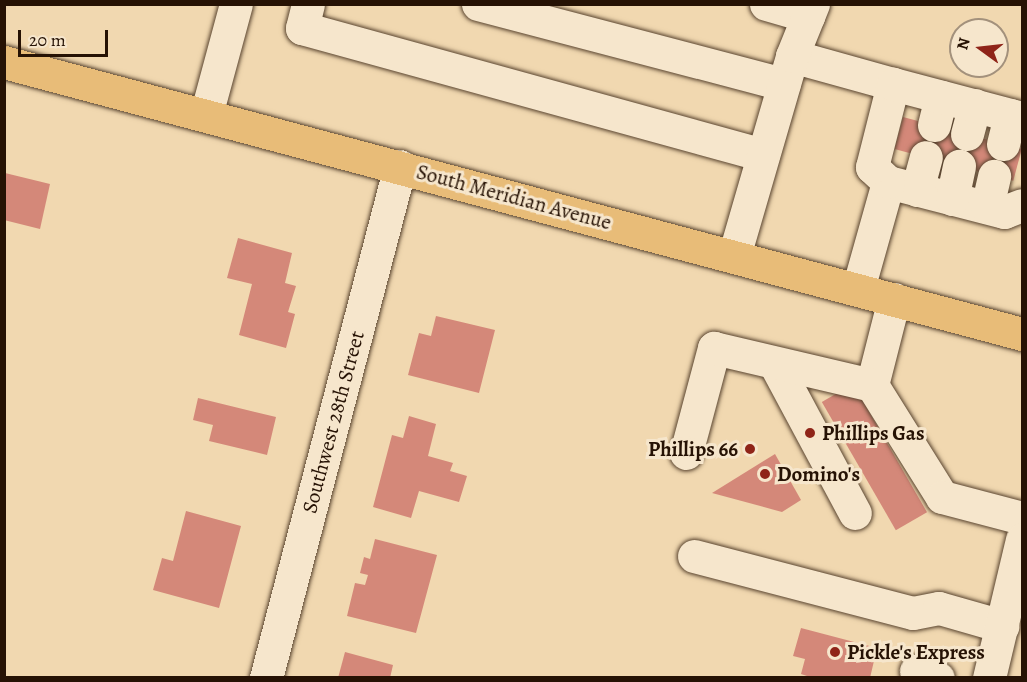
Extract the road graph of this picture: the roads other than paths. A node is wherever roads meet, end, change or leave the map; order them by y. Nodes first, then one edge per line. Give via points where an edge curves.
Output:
1 (236, 4) edge
2 (308, 4) edge
3 (478, 4) edge
4 (766, 4) edge
5 (811, 10) edge
6 (4, 62) edge
7 (788, 70) junction
8 (893, 84) junction
9 (206, 115) junction
10 (1012, 126) edge
11 (763, 155) junction
12 (926, 158) dead end
13 (400, 166) junction
14 (959, 166) dead end
15 (994, 176) dead end
16 (903, 186) junction
17 (952, 198) junction
18 (1023, 206) edge
19 (987, 207) junction
20 (734, 256) junction
21 (858, 289) junction
22 (894, 299) junction
23 (1023, 334) edge
24 (775, 364) junction
25 (872, 385) junction
26 (686, 453) dead end
27 (855, 513) dead end
28 (1023, 518) edge
29 (694, 556) dead end
30 (1020, 556) edge
31 (1002, 626) junction
32 (266, 678) edge
33 (989, 678) edge

1 - 9 street
2 - 11 street via 302,28
3 - 7 street
4 - 5 street
5 - 7 street
6 - 9 main road, South Meridian Avenue
7 - 8 street
7 - 11 street
8 - 10 street via 938,111
8 - 16 street via 872,166
9 - 13 main road, South Meridian Avenue
11 - 20 street
12 - 16 street
13 - 20 main road, South Meridian Avenue
13 - 32 street, Southwest 28th Street
14 - 17 street
15 - 19 street
16 - 17 street
16 - 21 street
17 - 19 street
18 - 19 street via 1004,212
20 - 21 main road, South Meridian Avenue
21 - 22 main road, South Meridian Avenue
22 - 23 main road, South Meridian Avenue
22 - 25 street
24 - 25 street
24 - 26 street via 714,348
24 - 27 street
25 - 28 street via 942,497
29 - 31 street via 913,613 939,608
30 - 31 street
31 - 33 street

